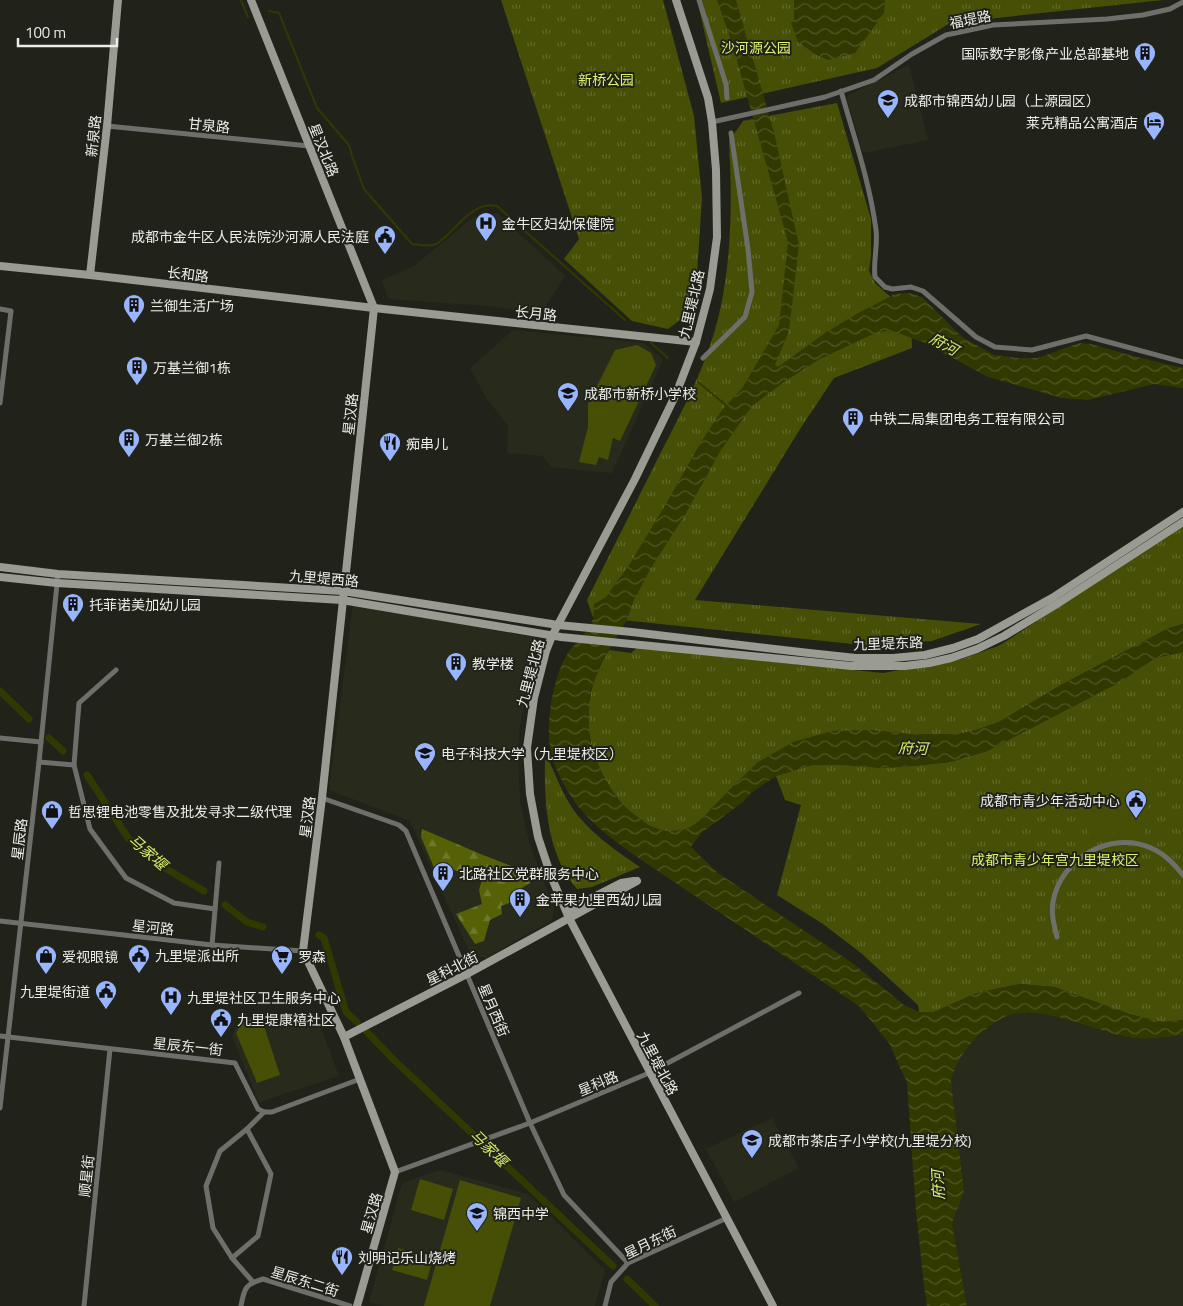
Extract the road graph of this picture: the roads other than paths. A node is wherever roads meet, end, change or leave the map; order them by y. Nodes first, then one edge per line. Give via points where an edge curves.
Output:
1 (118, 0) edge
2 (251, 0) edge
3 (676, 0) edge
4 (699, 0) edge
5 (1181, 3) edge
6 (1183, 11) edge
7 (841, 92) junction
8 (727, 98) dead end
9 (712, 122) junction
10 (107, 126) junction
11 (731, 133) dead end
12 (309, 146) junction
13 (0, 266) edge
14 (90, 275) junction
15 (374, 308) junction
16 (0, 310) edge
17 (696, 342) junction
18 (703, 358) dead end
19 (1183, 362) edge
20 (0, 403) edge
21 (1183, 512) edge
22 (1183, 522) edge
23 (0, 567) edge
24 (58, 574) junction
25 (0, 576) edge
26 (57, 583) junction
27 (343, 591) junction
28 (342, 600) junction
29 (558, 625) junction
30 (587, 628) joint
31 (552, 636) junction
32 (116, 670) dead end
33 (0, 738) edge
34 (41, 742) junction
35 (39, 762) junction
36 (74, 765) junction
37 (322, 798) junction
38 (219, 863) dead end
39 (1183, 875) edge
40 (214, 908) junction
41 (569, 918) junction
42 (0, 921) edge
43 (20, 924) junction
44 (1057, 937) dead end
45 (212, 945) junction
46 (303, 950) junction
47 (467, 974) junction
48 (799, 993) dead end
49 (0, 1036) edge
50 (8, 1037) junction
51 (344, 1037) junction
52 (110, 1049) junction
53 (650, 1073) junction
54 (360, 1079) junction
55 (0, 1108) edge
56 (264, 1112) junction
57 (530, 1123) junction
58 (247, 1129) junction
59 (395, 1172) junction
60 (726, 1218) junction
61 (232, 1258) junction
62 (628, 1263) junction
63 (252, 1282) junction
64 (84, 1306) edge
65 (242, 1306) edge
66 (350, 1306) edge
67 (357, 1306) edge
68 (605, 1306) edge
69 (773, 1306) edge

1 - 10 street, 新泉路
2 - 12 street, 星汉北路
3 - 9 street, 九里堤北路 via 708,98
4 - 8 street via 726,84
5 - 6 street
5 - 7 street, 福堤路 via 1144,15 993,25 946,35 874,80
7 - 9 street, 福堤路
7 - 19 street via 872,208 876,233 875,277 885,287 911,287 923,291 976,338 994,347 1032,350 1086,336
9 - 17 street, 九里堤北路 via 717,238 710,289
10 - 12 street, 甘泉路
10 - 14 street, 新泉路
11 - 18 street via 752,292 745,317
12 - 15 street, 星汉北路
13 - 14 street, 长和路
14 - 15 street, 长和路
15 - 17 street, 长月路
15 - 27 street, 星汉路
16 - 20 street via 11,311
17 - 29 street, 九里堤北路 via 636,480
21 - 30 street, 九里堤东路 via 1052,598 978,639 925,655 856,658
22 - 31 street via 1004,636 977,649 929,663 851,666
23 - 24 street, 九里堤西路
24 - 26 street, 星辰路
24 - 27 street, 九里堤西路
25 - 26 street
26 - 28 street
26 - 34 street, 星辰路
27 - 28 street, 星汉路
27 - 29 street, 九里堤西路
28 - 31 street
28 - 37 street, 星汉路
29 - 30 street, 九里堤西路
29 - 31 street, 九里堤北路
31 - 41 street, 九里堤北路 via 534,698 527,748 530,794 538,836 550,876
32 - 36 street via 79,703
33 - 34 street
34 - 35 street, 星辰路
35 - 36 street
35 - 43 street, 星辰路
36 - 40 street via 90,829 126,878 174,903
37 - 46 street, 星汉路
37 - 47 street, 星月西街 via 398,825 406,831
38 - 40 street
39 - 44 street via 1171,860 1150,848 1126,842 1102,846 1080,857 1063,875 1053,900
40 - 45 street
41 - 41 street, 星科北街 via 620,891 637,881 621,883 574,907
41 - 47 street, 星科北街
41 - 53 street, 九里堤北路
42 - 43 street, 星河路
43 - 45 street, 星河路
43 - 50 street, 星辰路
45 - 46 street, 星河路
46 - 51 street
47 - 51 street, 星科北街
47 - 57 street, 星月西街
48 - 53 street, 星科路
49 - 50 street, 星辰东一街
50 - 52 street, 星辰东一街
50 - 55 street, 星辰路
51 - 54 street
52 - 56 street, 星辰东一街 via 235,1063 258,1109
52 - 64 street, 顺星街
53 - 57 street, 星科路
53 - 60 street, 九里堤北路
54 - 56 street via 272,1112
54 - 59 street
56 - 58 street
57 - 59 street, 星科路
57 - 62 street, 星月西街 via 564,1194
58 - 61 street via 271,1174 258,1236
58 - 61 street via 220,1151 206,1186 213,1228
59 - 67 street, 星汉路
60 - 62 street, 星月东街
60 - 69 street, 九里堤北路
61 - 63 street
62 - 68 street, 星月东街 via 611,1282
63 - 65 street, 星辰东二街 via 244,1290
63 - 66 street, 星辰东二街 via 263,1279

